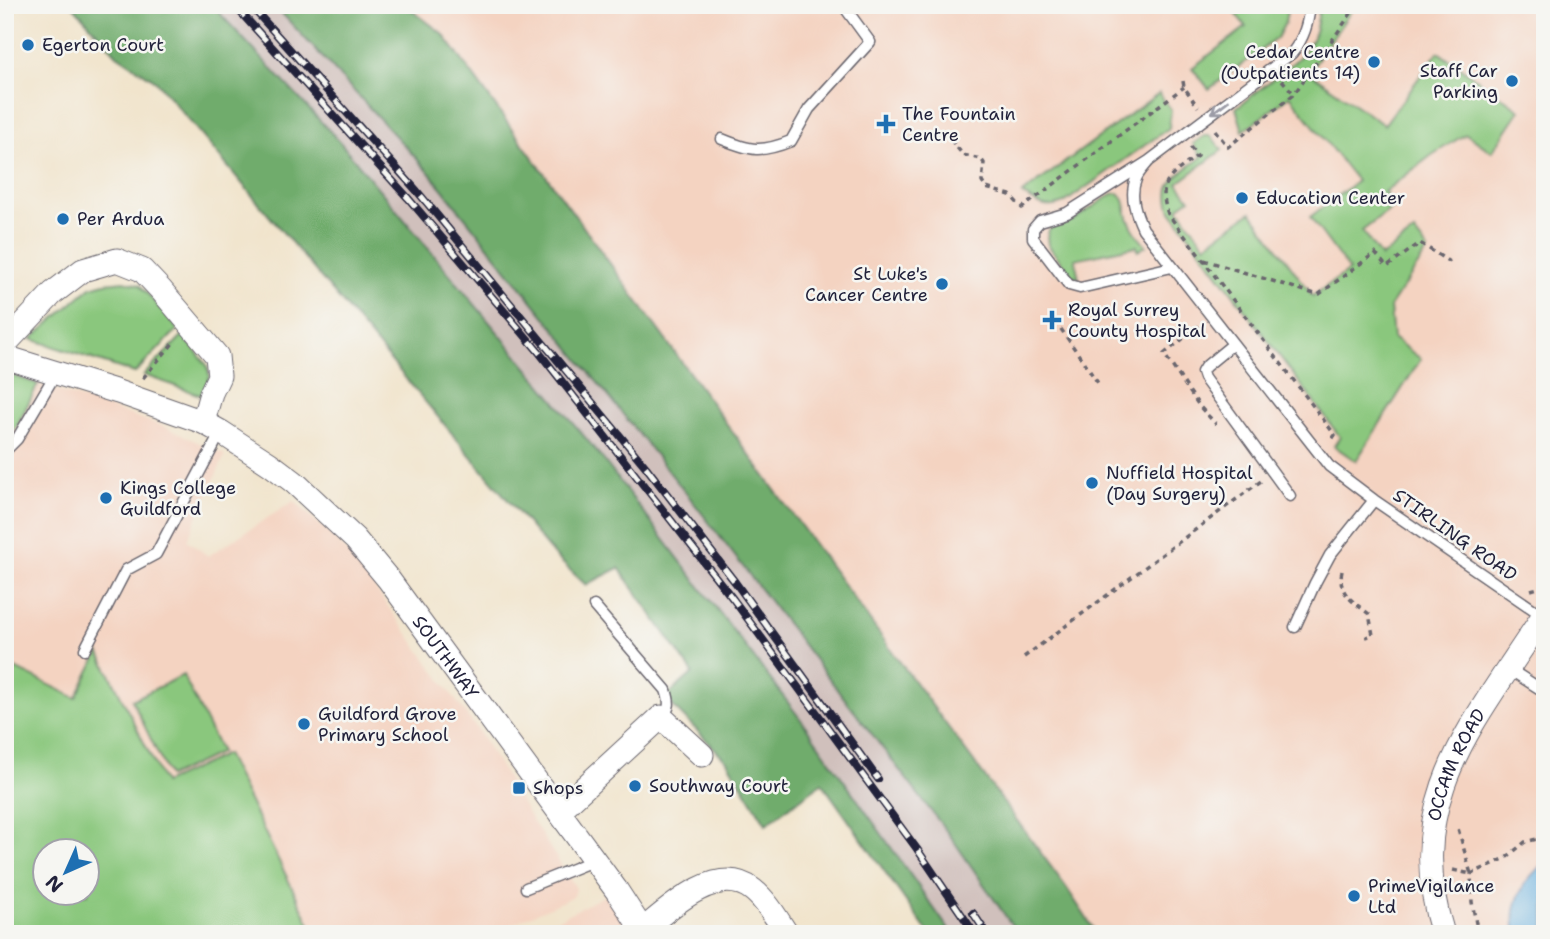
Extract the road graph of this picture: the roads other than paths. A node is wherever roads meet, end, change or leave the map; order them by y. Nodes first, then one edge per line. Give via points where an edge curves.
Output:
1 (843, 5) edge
2 (1310, 5) edge
3 (722, 139) dead end
4 (1149, 161) junction
5 (1172, 267) junction
6 (5, 344) edge
7 (1233, 344) junction
8 (5, 357) edge
9 (56, 373) junction
10 (212, 427) junction
11 (5, 451) edge
12 (1290, 496) dead end
13 (1374, 500) junction
14 (594, 606) dead end
15 (1544, 615) edge
16 (1295, 627) dead end
17 (85, 649) dead end
18 (1509, 669) junction
19 (1545, 692) edge
20 (661, 717) junction
21 (702, 755) dead end
22 (559, 811) junction
23 (594, 860) junction
24 (526, 888) dead end
25 (644, 932) edge
26 (787, 934) edge
27 (1443, 934) edge

1 - 3 lane via 870,42 809,109 791,141 772,149 746,149
2 -> 4 lane via 1306,28 1292,53
4 - 5 lane, STIRLING ROAD via 1136,178 1136,213
4 - 5 lane via 1067,213 1040,221 1033,238 1069,285 1080,288
5 - 7 lane, STIRLING ROAD
6 - 10 street via 53,293 83,270 117,260 142,270 217,356
7 - 12 lane via 1205,367 1204,379
7 - 13 lane, STIRLING ROAD via 1329,466
8 - 9 street, SOUTHWAY
9 - 10 street, SOUTHWAY
9 - 11 lane
10 - 17 lane via 156,554 126,570
10 - 22 street, SOUTHWAY via 294,482 355,538
13 - 15 lane, STIRLING ROAD
13 - 16 lane via 1330,555
14 - 20 lane via 666,690 670,707
15 - 18 street, OCCAM ROAD
18 - 19 lane
18 - 27 street, OCCAM ROAD via 1456,752 1436,806 1430,866
20 - 21 street
20 - 22 street
22 - 23 street, SOUTHWAY
23 - 24 lane
23 - 25 street, SOUTHWAY
25 - 26 street via 679,899 722,880 751,888

